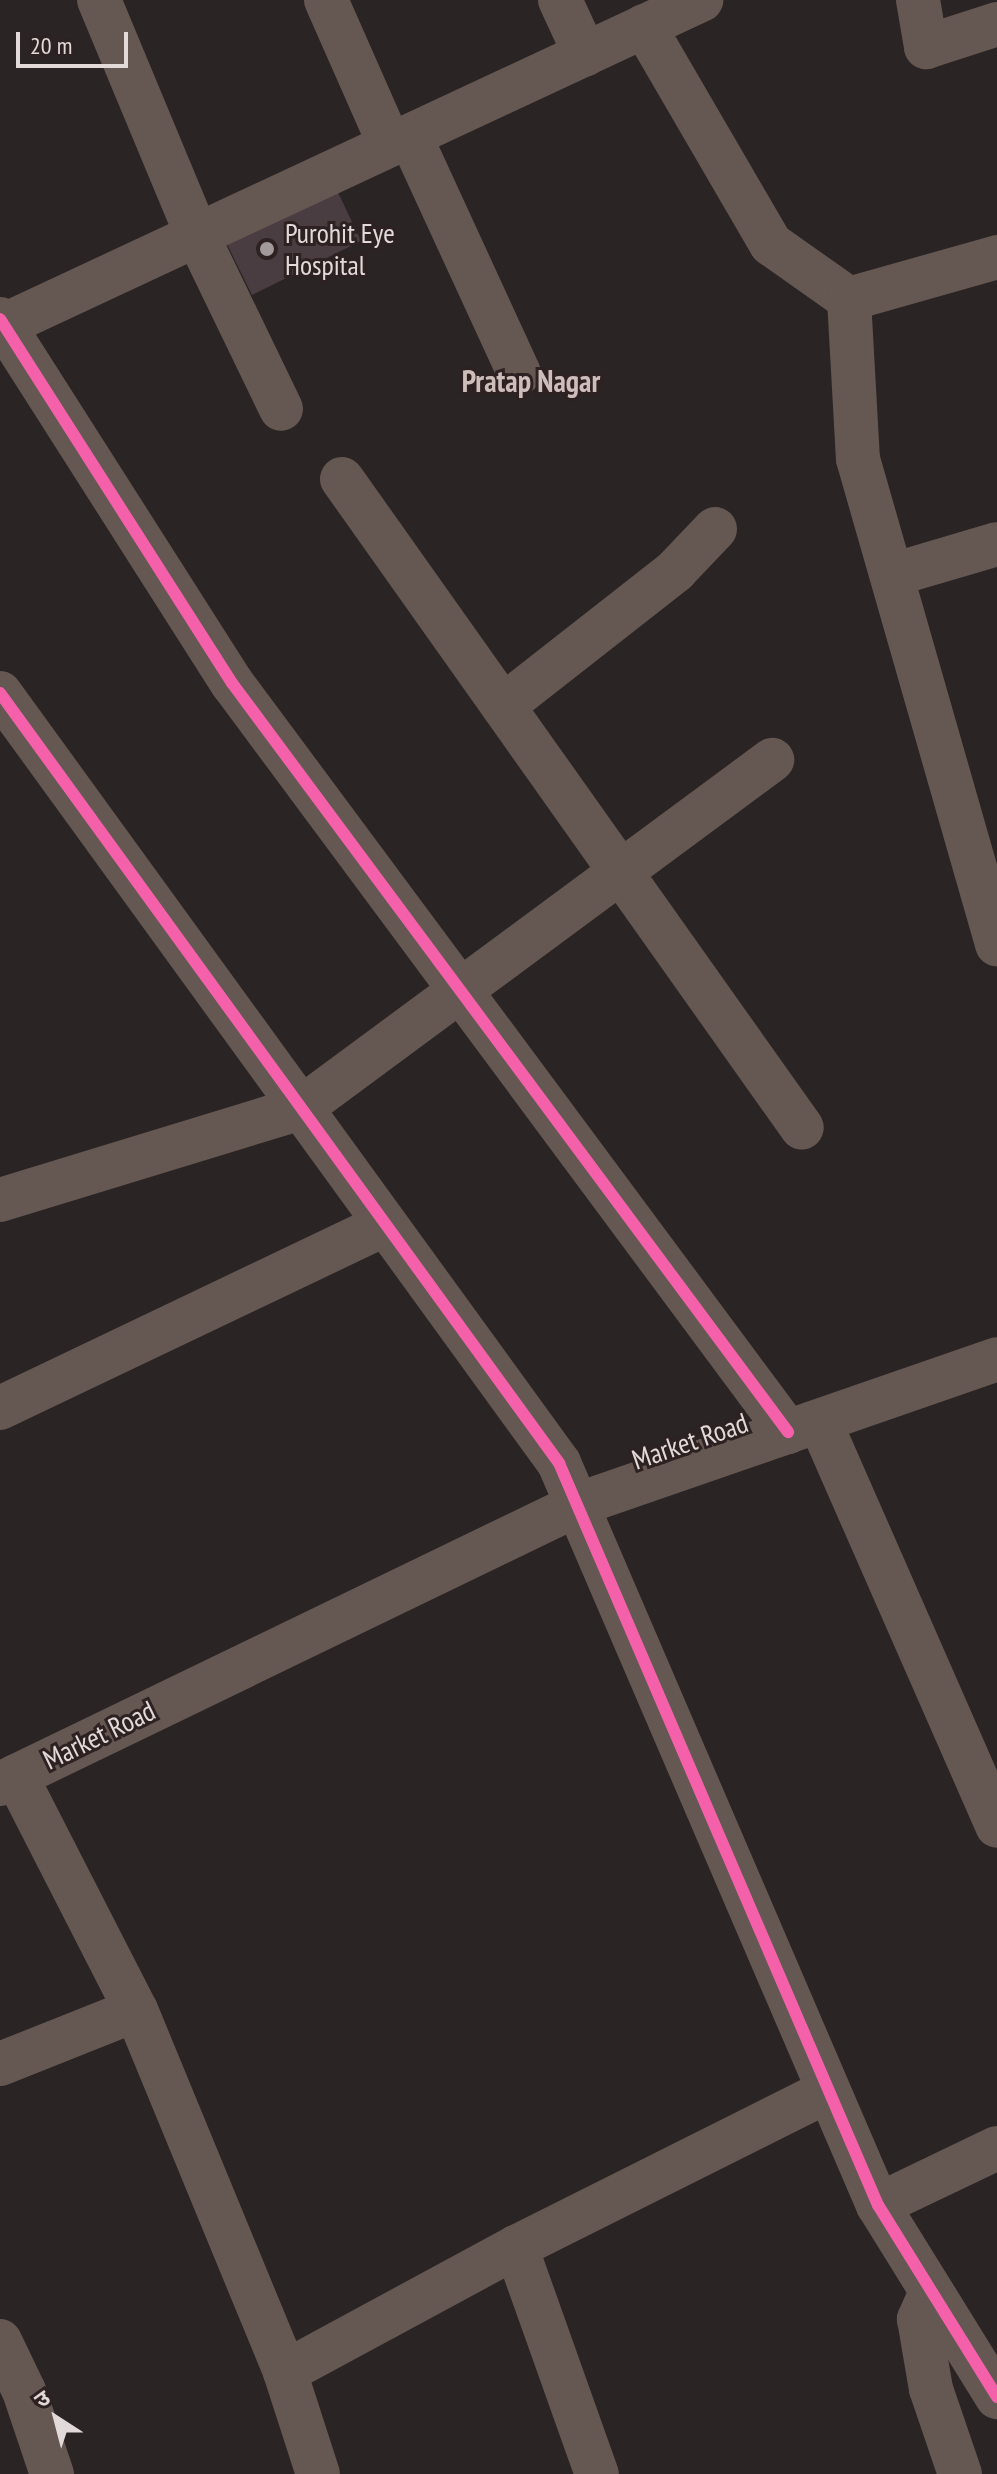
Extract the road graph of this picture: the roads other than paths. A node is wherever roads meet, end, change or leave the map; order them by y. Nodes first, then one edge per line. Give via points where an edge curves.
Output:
1 (99, 0) edge
2 (326, 0) edge
3 (560, 0) edge
4 (701, 0) edge
5 (918, 0) edge
6 (997, 24) edge
7 (644, 26) junction
8 (585, 54) junction
9 (400, 140) junction
10 (197, 235) junction
11 (997, 257) edge
12 (849, 299) junction
13 (1, 324) edge
14 (519, 373) dead end
15 (281, 409) dead end
16 (342, 479) dead end
17 (715, 529) dead end
18 (997, 544) edge
19 (892, 575) junction
20 (0, 693) edge
21 (503, 706) junction
22 (772, 760) dead end
23 (622, 870) junction
24 (997, 944) edge
25 (461, 987) junction
26 (301, 1108) junction
27 (802, 1128) dead end
28 (0, 1200) edge
29 (385, 1224) junction
30 (997, 1359) edge
31 (0, 1408) edge
32 (804, 1427) junction
33 (579, 1504) junction
34 (8, 1780) edge
35 (997, 1826) edge
36 (136, 2010) junction
37 (0, 2064) edge
38 (828, 2091) junction
39 (997, 2148) edge
40 (878, 2205) junction
41 (516, 2247) junction
42 (931, 2292) junction
43 (0, 2341) edge
44 (285, 2372) junction
45 (12, 2396) edge
46 (997, 2397) edge
47 (52, 2474) edge
48 (318, 2474) edge
49 (597, 2474) edge
50 (960, 2474) edge

1 - 10 street
2 - 9 street
3 - 8 street
4 - 7 street
5 - 6 street via 926,47
7 - 8 street
7 - 12 street via 771,244
8 - 9 street
9 - 10 street
9 - 14 street
10 - 13 street
10 - 15 street
11 - 12 street
12 - 19 street via 858,459
13 - 25 street via 232,683
16 - 21 street
17 - 21 street via 675,571
18 - 19 street
19 - 24 street
20 - 26 street
21 - 23 street
22 - 23 street
23 - 25 street
23 - 27 street
25 - 26 street
25 - 32 street
26 - 28 street
26 - 29 street
29 - 31 street
29 - 33 street via 559,1463
30 - 32 street, Market Road
32 - 33 street, Market Road
32 - 35 street
33 - 34 street, Market Road
33 - 38 street
34 - 36 street
36 - 37 street
36 - 44 street
38 - 40 street
38 - 41 street
39 - 40 street
40 - 42 street
41 - 44 street
41 - 49 street
42 - 46 street
42 - 50 street via 919,2319 931,2389
43 - 45 street
44 - 48 street
45 - 47 street

